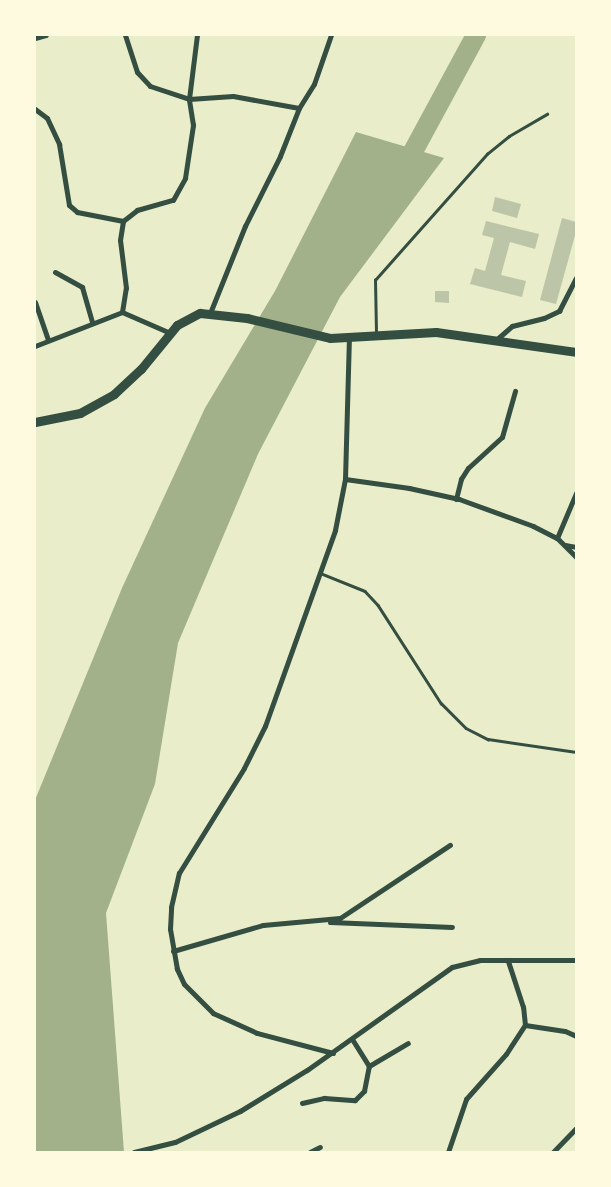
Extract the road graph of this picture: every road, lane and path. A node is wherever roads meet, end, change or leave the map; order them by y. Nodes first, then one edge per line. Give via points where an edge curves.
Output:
1 (46, 35) edge
2 (125, 35) edge
3 (197, 35) edge
4 (331, 35) edge
5 (35, 38) edge
6 (189, 99) junction
7 (299, 108) junction
8 (35, 109) edge
9 (547, 114) dead end
10 (123, 221) junction
11 (55, 272) dead end
12 (576, 278) edge
13 (35, 302) edge
14 (122, 312) junction
15 (210, 313) junction
16 (92, 322) junction
17 (170, 333) junction
18 (376, 336) junction
19 (349, 338) junction
20 (48, 339) junction
21 (497, 339) junction
22 (35, 346) edge
23 (576, 352) edge
24 (516, 391) dead end
25 (35, 422) edge
26 (345, 479) junction
27 (576, 493) edge
28 (456, 499) junction
29 (557, 538) junction
30 (565, 545) junction
31 (576, 547) edge
32 (576, 557) edge
33 (320, 573) junction
34 (576, 752) edge
35 (450, 845) dead end
36 (323, 922) junction
37 (452, 928) dead end
38 (172, 951) junction
39 (576, 960) edge
40 (508, 961) junction
41 (525, 1025) junction
42 (576, 1036) edge
43 (352, 1039) junction
44 (408, 1043) dead end
45 (333, 1053) junction
46 (370, 1066) junction
47 (302, 1103) dead end
48 (576, 1128) edge
49 (166, 1145) junction
50 (320, 1147) dead end
51 (134, 1152) edge
52 (168, 1152) edge
53 (310, 1152) edge
54 (448, 1152) edge
55 (553, 1152) edge

1 - 5 street
2 - 6 street via 137,72 150,86
3 - 6 street
4 - 7 street via 314,84
6 - 7 street via 232,96
6 - 10 street via 193,125 185,178 173,200 137,210
7 - 15 street
8 - 10 street via 46,118 59,144 68,205 77,212
9 - 18 lane via 509,136 487,154 376,280
10 - 14 street via 120,240 126,288
11 - 16 street via 82,287
12 - 21 street via 559,311 512,326
13 - 20 street
14 - 16 street
14 - 17 street
15 - 17 highway via 189,318
15 - 19 highway via 247,318 330,338
16 - 20 street
17 - 25 highway via 141,369 114,394 80,413
18 - 19 highway
18 - 21 highway via 436,332
19 - 26 street
20 - 22 street
21 - 23 highway
24 - 28 street via 502,436 468,468 461,479
26 - 28 street via 410,488
26 - 33 street via 335,530
27 - 29 street
28 - 29 street
29 - 30 street
30 - 31 street
30 - 32 street
33 - 34 lane via 364,590 378,605 441,703 466,728 488,739
33 - 38 street via 265,726 244,768 180,873 171,907
35 - 36 street via 352,913
36 - 37 street
36 - 38 street via 263,924
38 - 45 street via 184,984 214,1013 257,1032
39 - 40 street
40 - 41 street via 523,1007
40 - 43 street via 468,961 452,966
41 - 42 street
41 - 54 street via 500,1061 466,1099
43 - 45 street
43 - 46 street
44 - 46 street
45 - 49 street via 240,1111
46 - 47 street via 364,1091 355,1100 324,1098
48 - 55 street
49 - 51 street
49 - 52 street
50 - 53 street

